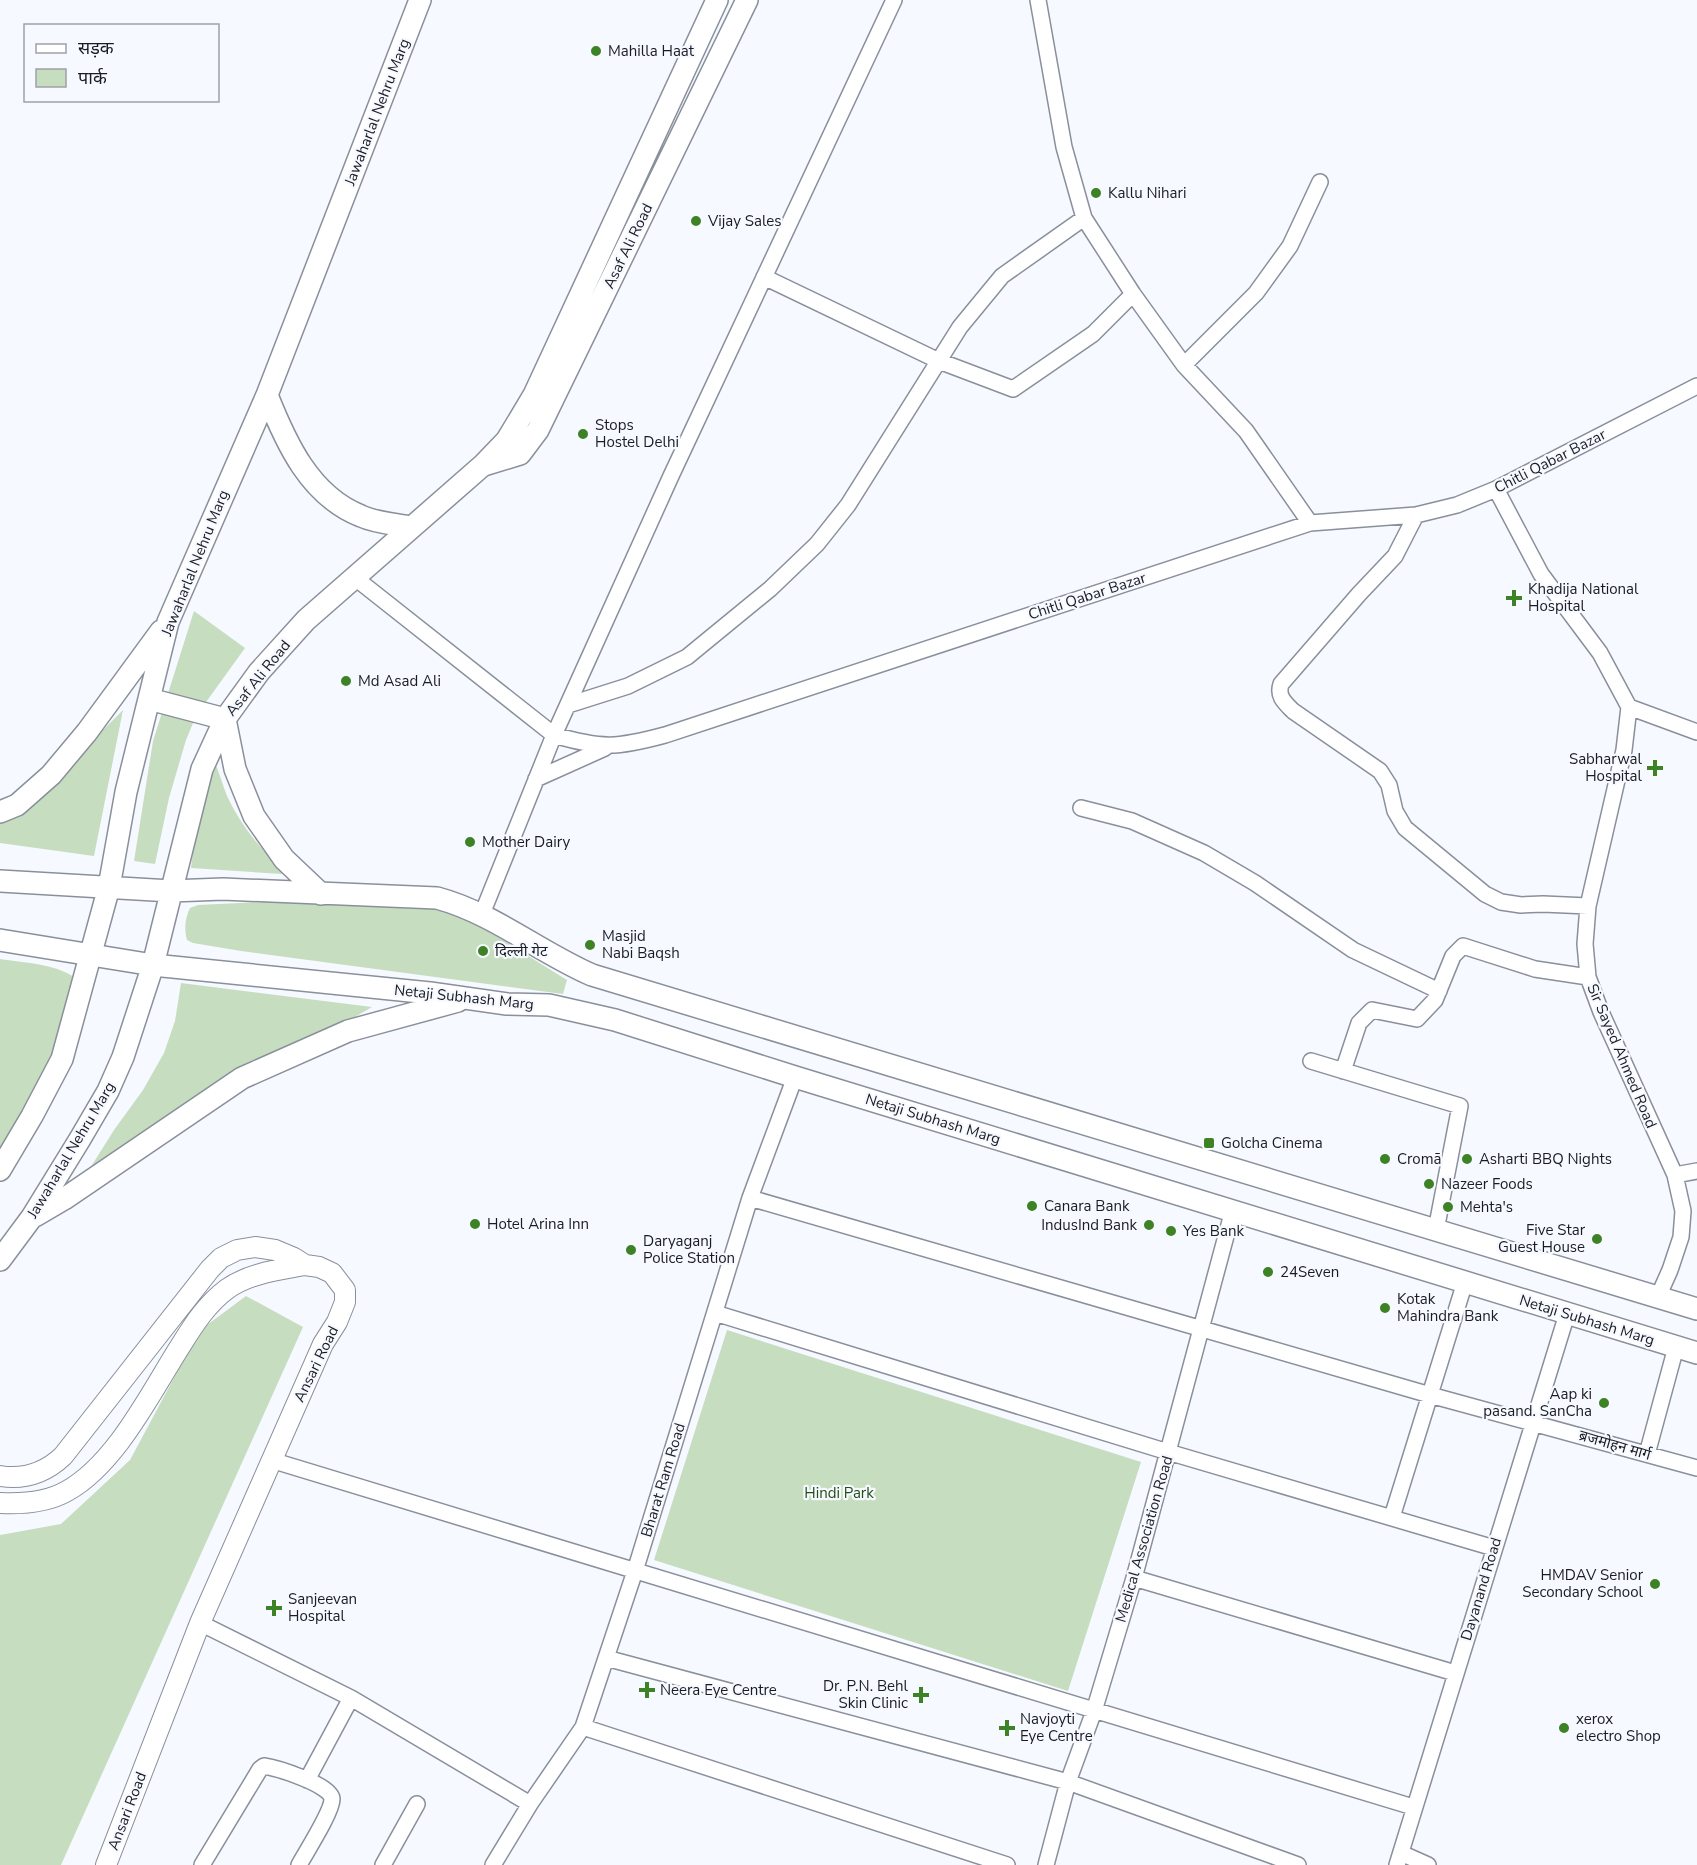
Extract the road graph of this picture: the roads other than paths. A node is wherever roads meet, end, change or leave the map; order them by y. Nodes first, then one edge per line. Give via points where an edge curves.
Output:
1 (420, 0) edge
2 (717, 0) edge
3 (747, 0) edge
4 (894, 0) edge
5 (1038, 0) edge
6 (1320, 182) dead end
7 (1084, 218) junction
8 (764, 277) junction
9 (1133, 294) junction
10 (939, 361) junction
11 (1184, 365) junction
12 (1697, 386) edge
13 (267, 395) junction
14 (483, 465) junction
15 (1497, 489) junction
16 (1416, 514) junction
17 (1310, 523) junction
18 (411, 527) junction
19 (354, 577) junction
20 (168, 622) junction
21 (149, 699) junction
22 (568, 705) junction
23 (1629, 707) junction
24 (225, 719) junction
25 (1697, 732) edge
26 (554, 735) junction
27 (608, 746) junction
28 (536, 779) junction
29 (1081, 808) dead end
30 (0, 812) edge
31 (0, 881) edge
32 (109, 887) junction
33 (171, 891) junction
34 (321, 894) junction
35 (1588, 906) junction
36 (482, 914) junction
37 (0, 940) edge
38 (90, 956) junction
39 (153, 965) junction
40 (1588, 977) junction
41 (1439, 991) junction
42 (466, 999) junction
43 (1311, 1061) dead end
44 (1343, 1071) junction
45 (795, 1077) junction
46 (0, 1170) edge
47 (1697, 1171) edge
48 (1675, 1175) junction
49 (750, 1198) junction
50 (1233, 1210) junction
51 (32, 1217) junction
52 (1436, 1230) junction
53 (0, 1260) edge
54 (305, 1265) junction
55 (1465, 1282) junction
56 (1658, 1297) junction
57 (1697, 1309) edge
58 (715, 1312) junction
59 (1567, 1314) junction
60 (1202, 1328) junction
61 (1676, 1347) junction
62 (1697, 1353) edge
63 (1430, 1395) junction
64 (1533, 1422) junction
65 (1168, 1452) junction
66 (1647, 1454) junction
67 (271, 1460) junction
68 (1697, 1468) edge
69 (0, 1476) edge
70 (0, 1503) edge
71 (1392, 1517) junction
72 (1494, 1548) junction
73 (635, 1571) junction
74 (1134, 1578) junction
75 (200, 1623) junction
76 (606, 1658) junction
77 (1455, 1673) junction
78 (351, 1698) junction
79 (1094, 1711) junction
80 (583, 1726) junction
81 (307, 1780) junction
82 (1068, 1782) junction
83 (417, 1804) dead end
84 (530, 1804) junction
85 (1413, 1807) junction
86 (1399, 1859) edge
87 (106, 1865) edge
88 (202, 1865) edge
89 (299, 1865) edge
90 (383, 1865) edge
91 (493, 1865) edge
92 (1007, 1865) edge
93 (1046, 1865) edge
94 (1298, 1865) edge
95 (1428, 1865) edge

1 - 13 main road, Jawaharlal Nehru Marg
2 - 14 main road, Asaf Ali Road via 534,395 507,440
3 - 14 main road, Asaf Ali Road via 538,430 519,454
4 - 8 street
5 - 7 street via 1064,147
6 - 11 street via 1290,246 1256,293
7 - 9 street
7 - 10 street via 1002,276 960,327
8 - 10 street
8 - 22 street
9 - 10 street via 1093,334 1013,389
9 - 11 street
10 - 22 street via 848,505 817,544 770,589 687,657 628,686
11 - 17 street via 1246,431
12 - 15 street, Chitli Qabar Bazar
13 - 18 main road via 285,440 328,498 362,517
13 - 20 main road, Jawaharlal Nehru Marg
14 - 18 main road, Asaf Ali Road
15 - 16 street, Chitli Qabar Bazar via 1456,505
15 - 23 street via 1541,574 1600,653
16 - 17 street, Chitli Qabar Bazar
16 - 35 street via 1395,556 1281,684 1282,700 1380,771 1405,828 1485,894 1521,905
17 - 27 street, Chitli Qabar Bazar via 665,735
18 - 19 main road, Asaf Ali Road
19 - 24 main road, Asaf Ali Road via 306,620 259,672
19 - 26 street, Chitli Qabar Bazar
20 - 21 main road, Jawaharlal Nehru Marg
20 - 30 main road via 51,775 17,805
21 - 24 main road
21 - 32 main road, Jawaharlal Nehru Marg via 126,792
22 - 26 street
23 - 25 street
23 - 35 street, Sir Sayed Ahmed Road via 1624,750
24 - 33 main road, Asaf Ali Road via 202,769
24 - 34 main road via 235,769 254,816 284,859
26 - 27 street, Chitli Qabar Bazar
26 - 28 street
27 - 28 street
28 - 36 street
29 - 41 street via 1132,821 1204,853 1353,950
31 - 32 main road
32 - 33 main road
32 - 38 main road, Jawaharlal Nehru Marg
33 - 34 main road via 223,889
33 - 39 main road, Asaf Ali Road
34 - 36 main road via 437,897
35 - 40 street, Sir Sayed Ahmed Road
36 - 52 main road via 592,975
37 - 38 main road, Netaji Subhash Marg
38 - 39 main road, Netaji Subhash Marg
38 - 46 main road, Jawaharlal Nehru Marg via 62,1059
39 - 42 main road, Netaji Subhash Marg
39 - 51 main road, Jawaharlal Nehru Marg via 108,1091
40 - 41 street via 1535,969 1462,945 1453,956
40 - 48 street, Sir Sayed Ahmed Road
41 - 44 street via 1418,1019 1372,1010 1359,1023
42 - 45 main road, Netaji Subhash Marg via 549,1005 615,1020
42 - 51 main road via 348,1031 242,1078
43 - 44 street
44 - 52 street via 1460,1106
45 - 49 street, Bharat Ram Road
45 - 50 main road, Netaji Subhash Marg
47 - 48 street
48 - 56 street, Sir Sayed Ahmed Road via 1683,1211 1681,1238
49 - 58 street, Bharat Ram Road
49 - 60 street, ब्रजमोहन मार्ग
50 - 55 main road, Netaji Subhash Marg
50 - 60 street, Medical Association Road
51 - 53 main road, Jawaharlal Nehru Marg
52 - 56 main road
54 - 67 street, Ansari Road via 332,1273 345,1290 345,1302
54 - 69 street, Ansari Road via 275,1250 255,1247 221,1258 63,1456 38,1474
54 - 70 street via 242,1280 207,1307 137,1417 86,1478 65,1492 38,1500
55 - 59 main road, Netaji Subhash Marg
55 - 63 street
56 - 57 main road
58 - 65 street
58 - 73 street, Bharat Ram Road
59 - 61 main road, Netaji Subhash Marg
59 - 64 street, Dayanand Road
60 - 63 street, ब्रजमोहन मार्ग
60 - 65 street, Medical Association Road
61 - 62 main road, Netaji Subhash Marg
61 - 66 street
63 - 64 street, ब्रजमोहन मार्ग
63 - 71 street
64 - 66 street, ब्रजमोहन मार्ग
64 - 72 street, Dayanand Road
65 - 71 street
65 - 74 street, Medical Association Road
66 - 68 street, ब्रजमोहन मार्ग
67 - 73 street
67 - 75 street, Ansari Road
71 - 72 street
72 - 77 street, Dayanand Road
73 - 76 street, Bharat Ram Road
73 - 79 street
74 - 77 street
74 - 79 street, Medical Association Road
75 - 78 street
75 - 87 street, Ansari Road
76 - 80 street, Bharat Ram Road
76 - 82 street
77 - 85 street, Dayanand Road
78 - 81 street
78 - 84 street
79 - 82 street, Medical Association Road
79 - 85 street
80 - 84 street, Bharat Ram Road
80 - 92 street
81 - 88 street via 273,1767 260,1769
81 - 89 street via 330,1792 333,1801
82 - 93 street, Medical Association Road
82 - 94 street
83 - 90 street
84 - 91 street, Bharat Ram Road
85 - 86 street, Dayanand Road
86 - 95 street

